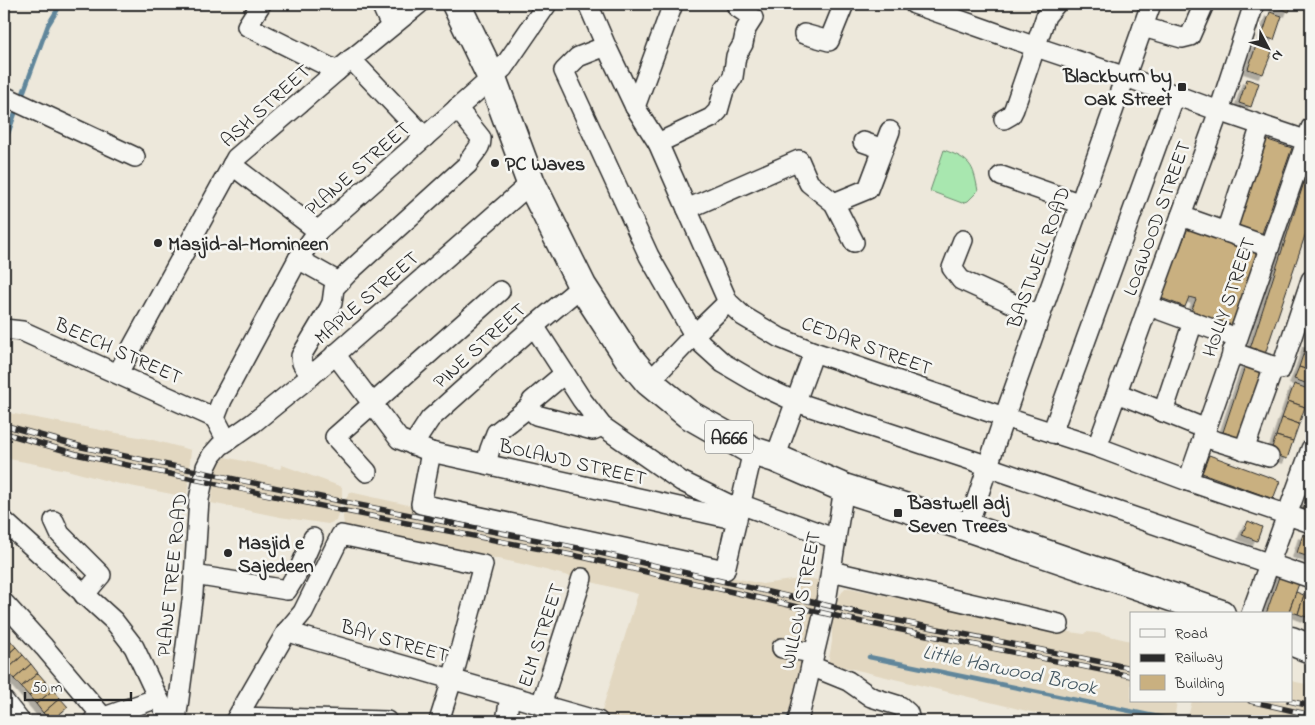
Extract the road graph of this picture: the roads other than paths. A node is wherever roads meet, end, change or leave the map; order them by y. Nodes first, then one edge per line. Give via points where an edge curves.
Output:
1 (261, 4) edge
2 (381, 4) edge
3 (419, 4) edge
4 (456, 4) edge
5 (547, 4) edge
6 (588, 4) edge
7 (673, 4) edge
8 (844, 4) edge
9 (914, 4) edge
10 (1056, 4) edge
11 (1151, 4) edge
12 (1204, 4) edge
13 (1254, 4) edge
14 (737, 7) dead end
15 (391, 26) junction
16 (1143, 27) junction
17 (804, 34) dead end
18 (606, 46) junction
19 (1036, 47) junction
20 (344, 65) junction
21 (1126, 76) junction
22 (492, 78) junction
23 (1175, 95) junction
24 (4, 96) edge
25 (635, 107) junction
26 (457, 108) junction
27 (1219, 111) junction
28 (1004, 119) dead end
29 (1261, 125) junction
30 (890, 131) dead end
31 (425, 137) junction
32 (1310, 137) edge
33 (863, 142) dead end
34 (658, 143) junction
35 (882, 149) junction
36 (135, 157) dead end
37 (232, 165) junction
38 (1001, 176) dead end
39 (531, 183) junction
40 (834, 203) junction
41 (1081, 204) junction
42 (687, 209) junction
43 (1181, 216) junction
44 (318, 230) junction
45 (1226, 232) junction
46 (963, 240) dead end
47 (854, 242) dead end
48 (1269, 247) junction
49 (298, 259) junction
50 (1311, 280) edge
51 (339, 282) junction
52 (582, 286) junction
53 (500, 291) dead end
54 (728, 302) junction
55 (1148, 306) junction
56 (1040, 316) junction
57 (1194, 322) junction
58 (534, 326) junction
59 (4, 329) edge
60 (694, 335) junction
61 (1235, 345) junction
62 (814, 352) junction
63 (335, 354) junction
64 (1274, 366) junction
65 (118, 373) junction
66 (564, 374) junction
67 (311, 376) junction
68 (649, 382) junction
69 (1117, 393) junction
70 (796, 402) junction
71 (372, 404) junction
72 (529, 407) junction
73 (1163, 412) junction
74 (1004, 417) junction
75 (215, 418) junction
76 (602, 426) junction
77 (1052, 432) junction
78 (1204, 433) junction
79 (227, 441) junction
80 (413, 445) junction
81 (1097, 447) junction
82 (1311, 449) edge
83 (1244, 450) junction
84 (432, 452) junction
85 (764, 454) junction
86 (1269, 457) dead end
87 (486, 464) junction
88 (989, 466) junction
89 (367, 472) dead end
90 (1188, 481) junction
91 (844, 488) junction
92 (740, 504) junction
93 (1288, 515) junction
94 (724, 518) dead end
95 (4, 521) edge
96 (54, 521) dead end
97 (1311, 523) edge
98 (968, 526) junction
99 (313, 538) dead end
100 (836, 539) junction
101 (1270, 564) junction
102 (831, 571) junction
103 (194, 575) junction
104 (582, 578) dead end
105 (1311, 578) edge
106 (84, 595) junction
107 (4, 603) edge
108 (1212, 612) edge
109 (1252, 612) edge
110 (1059, 624) dead end
111 (286, 631) junction
112 (1292, 640) edge
113 (782, 648) dead end
114 (1311, 649) edge
115 (813, 659) junction
116 (452, 680) junction
117 (510, 696) junction
118 (158, 698) junction
119 (4, 701) edge
120 (541, 705) junction
121 (237, 719) edge
122 (99, 720) edge
123 (20, 721) edge
124 (170, 721) edge
125 (176, 721) edge
126 (387, 721) edge
127 (439, 721) edge
128 (506, 721) edge
129 (598, 721) edge
130 (798, 721) edge
131 (910, 721) edge

1 - 20 street via 247,26
2 - 15 street
3 - 15 street, ASH STREET
4 - 22 highway, A666
5 - 22 street, PLANE STREET via 503,68
6 - 18 street, CEDAR STREET
7 - 25 street
8 - 17 street via 829,41
9 - 19 street
10 - 19 street via 1046,16
11 - 16 street, BASTWELL ROAD
12 - 16 street via 1190,36 1182,38
13 - 27 street, LOGWOOD STREET
14 - 34 street via 753,18 746,29 736,56 733,77 724,90 718,111 711,118
15 - 20 street, ASH STREET
16 - 21 street, BASTWELL ROAD
18 - 25 street, CEDAR STREET
18 - 60 street via 578,57 564,71 649,256
19 - 21 street
19 - 28 street via 1014,109
20 - 31 street
20 - 37 street, ASH STREET via 236,158
21 - 23 street
21 - 41 street, BASTWELL ROAD
22 - 26 street, PLANE STREET
22 - 39 highway, A666
23 - 27 street
23 - 77 street
24 - 36 street
25 - 34 street, CEDAR STREET
26 - 31 street, PLANE STREET
26 - 51 street via 481,138 468,164
27 - 29 street
27 - 43 street, LOGWOOD STREET
29 - 32 street
29 - 45 street
30 - 35 street
31 - 44 street, PLANE STREET
32 - 48 street, HOLLY STREET
33 - 35 street
34 - 42 street, CEDAR STREET
35 - 40 street via 868,190
37 - 44 street
37 - 65 street, ASH STREET
38 - 41 street
39 - 52 highway, A666
39 - 63 street, MAPLE STREET
40 - 42 street via 809,183 796,154
40 - 47 street
41 - 56 street, BASTWELL ROAD
42 - 54 street, CEDAR STREET
43 - 45 street
43 - 55 street, LOGWOOD STREET
44 - 49 street, PLANE STREET
45 - 48 street
46 - 56 street via 952,268 961,280
48 - 61 street, HOLLY STREET
49 - 51 street
49 - 75 street, PLANE STREET
50 - 64 street via 1281,369
51 - 67 street via 332,293 329,309 301,356
52 - 58 street, PINE STREET
52 - 68 highway, A666 via 628,357
53 - 71 street
54 - 60 street
54 - 62 street, CEDAR STREET via 743,316 780,338
55 - 57 street
55 - 69 street, LOGWOOD STREET
56 - 74 street, BASTWELL ROAD
57 - 61 street
57 - 73 street
58 - 66 street
58 - 80 street, PINE STREET via 430,419
59 - 65 street, BEECH STREET via 22,331
60 - 68 street
60 - 70 street via 724,363
61 - 64 street
61 - 78 street, HOLLY STREET
62 - 70 street
62 - 74 street, CEDAR STREET
63 - 67 street, MAPLE STREET
63 - 71 street, BOLAND STREET
64 - 83 street
65 - 75 street, BEECH STREET
66 - 72 street
66 - 76 street
67 - 79 street, MAPLE STREET
68 - 85 highway, A666 via 688,414
69 - 73 street
69 - 81 street, LOGWOOD STREET
70 - 85 street
70 - 88 street
71 - 80 street, BOLAND STREET via 399,439
71 - 89 street via 335,437
72 - 76 street via 536,415 593,430
72 - 87 street via 496,433
73 - 78 street
74 - 77 street, CEDAR STREET
74 - 88 street, BASTWELL ROAD
75 - 79 street
76 - 92 street via 681,481 730,505
77 - 81 street, CEDAR STREET
78 - 83 street
78 - 90 street, HOLLY STREET
79 - 103 street, PLANE TREE ROAD via 212,455 206,468 199,499
80 - 84 street, BOLAND STREET
81 - 90 street, CEDAR STREET
82 - 93 street
83 - 86 street
84 - 87 street, BOLAND STREET
84 - 92 street via 421,504 725,570
85 - 91 highway, A666
85 - 92 street
87 - 94 street, BOLAND STREET
88 - 98 street, BASTWELL ROAD
88 - 101 street
90 - 93 street, CEDAR STREET
91 - 98 highway, A666
91 - 100 street, WILLOW STREET
92 - 100 street
93 - 97 street, CEDAR STREET
93 - 101 street
95 - 106 street
96 - 106 street via 60,534 101,575
98 - 108 highway, A666
99 - 103 street via 287,590
100 - 102 street, WILLOW STREET
101 - 105 street
101 - 109 street
102 - 110 street
102 - 115 street, WILLOW STREET
103 - 125 street, PLANE TREE ROAD
104 - 120 street, ELM STREET
106 - 118 street via 114,621 134,647
107 - 122 street via 44,647
111 - 116 street, BAY STREET
111 - 116 street via 303,612 341,535 484,565
111 - 121 street
112 - 114 highway
113 - 115 street
115 - 130 street, WILLOW STREET
115 - 131 street via 871,697 900,706 908,713
116 - 117 street, BAY STREET
116 - 127 street
117 - 120 street, BAY STREET
117 - 128 street
118 - 122 street
118 - 124 street
119 - 123 street
120 - 129 street, BAY STREET
121 - 126 street

